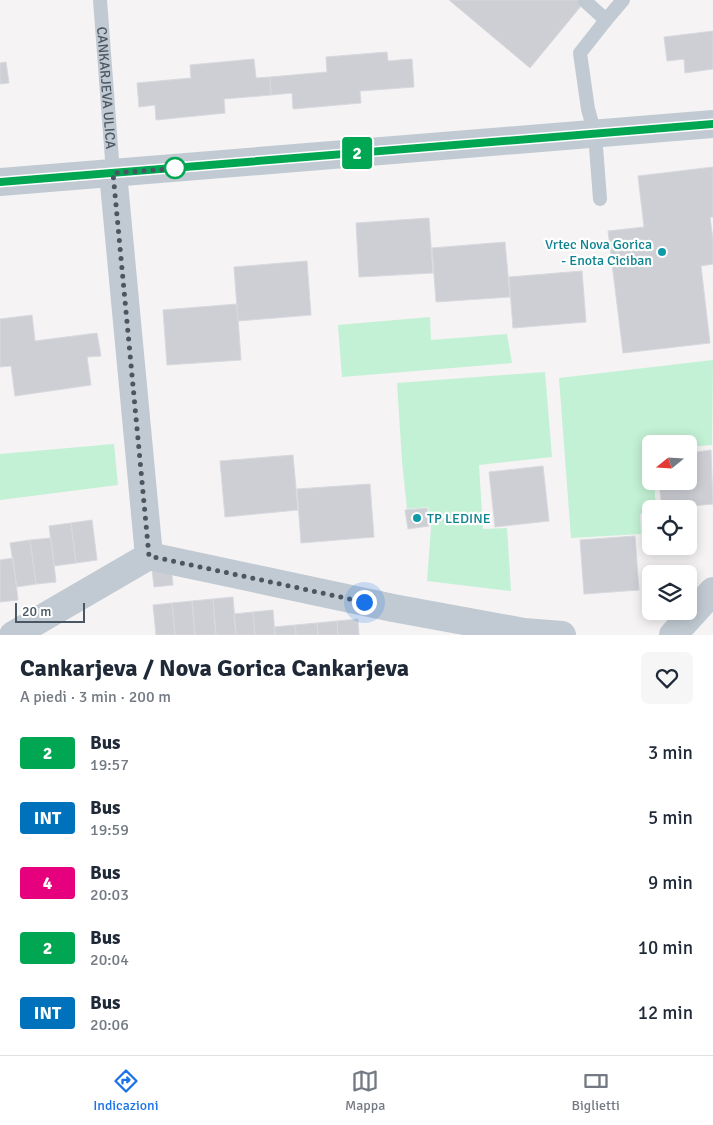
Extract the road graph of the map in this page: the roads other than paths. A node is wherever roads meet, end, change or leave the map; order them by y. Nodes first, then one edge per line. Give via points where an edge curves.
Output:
1 (100, 0) edge
2 (624, 0) edge
3 (585, 1) edge
4 (606, 20) junction
5 (713, 124) edge
6 (595, 134) junction
7 (113, 173) junction
8 (0, 182) edge
9 (600, 199) dead end
10 (149, 556) junction
11 (713, 591) edge
12 (13, 635) edge
13 (562, 635) edge
14 (673, 635) edge

1 - 7 lane, CANKARJEVA ULICA
2 - 4 lane
3 - 4 lane
4 - 6 lane via 580,53
5 - 6 street
6 - 7 street
6 - 9 lane
7 - 8 street
7 - 10 street
10 - 12 street
10 - 13 street via 393,608 524,632
11 - 14 street

